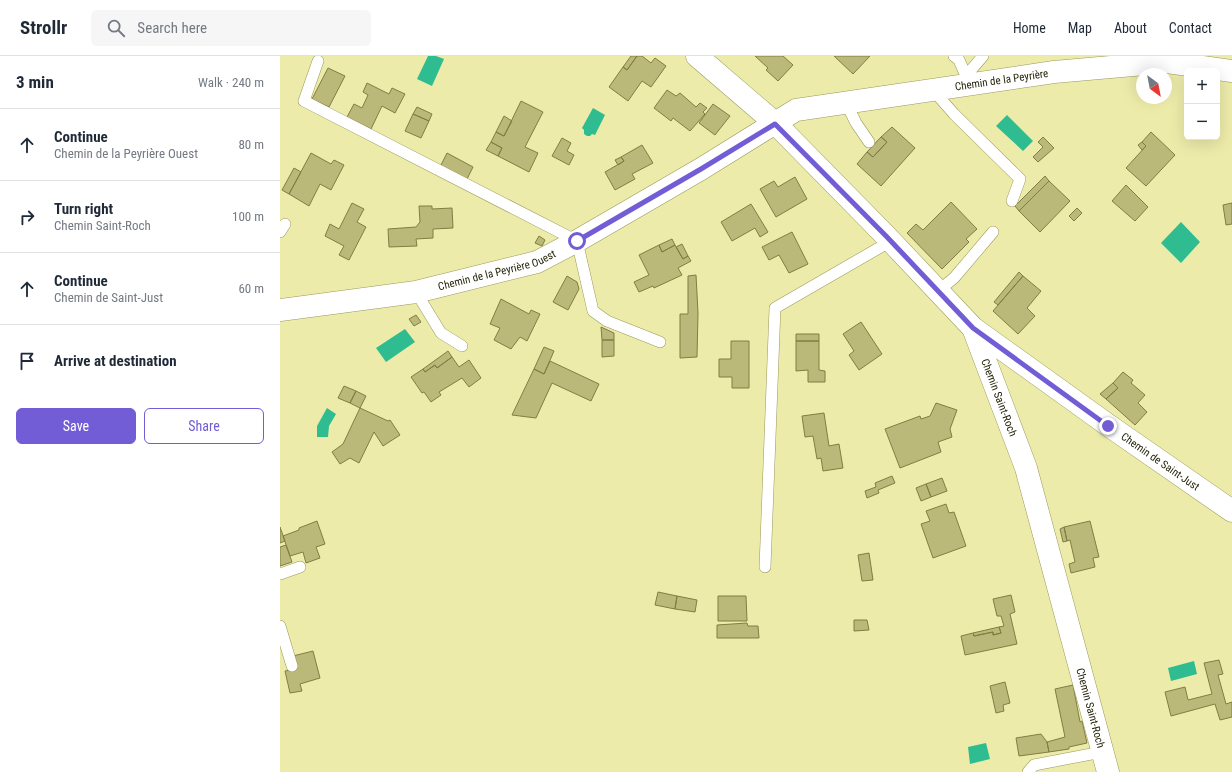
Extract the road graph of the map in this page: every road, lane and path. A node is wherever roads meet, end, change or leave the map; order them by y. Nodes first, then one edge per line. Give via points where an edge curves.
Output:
1 (697, 56) edge
2 (954, 56) edge
3 (983, 56) edge
4 (318, 60) dead end
5 (1232, 71) edge
6 (962, 81) junction
7 (933, 90) junction
8 (846, 103) junction
9 (775, 124) junction
10 (869, 142) dead end
11 (1012, 202) dead end
12 (993, 232) dead end
13 (577, 241) junction
14 (891, 241) junction
15 (938, 291) junction
16 (416, 292) junction
17 (280, 310) edge
18 (973, 328) junction
19 (660, 342) dead end
20 (462, 346) dead end
21 (1232, 511) edge
22 (300, 567) dead end
23 (765, 568) dead end
24 (280, 574) edge
25 (280, 626) edge
26 (292, 666) dead end
27 (1105, 762) edge
28 (1028, 772) edge

1 - 9 street, Chemin Saint-Roch
2 - 6 lane via 959,60
3 - 6 lane
4 - 13 lane via 304,101
5 - 6 street, Chemin de la Peyrière via 1167,62
6 - 7 street, Chemin de la Peyrière
7 - 8 street, Chemin de la Peyrière
7 - 11 lane via 1020,179
8 - 9 street, Chemin de la Peyrière via 796,110
8 - 10 lane
9 - 13 street, Chemin de la Peyrière Ouest
9 - 14 street, Chemin Saint-Roch
12 - 15 lane via 954,278
13 - 16 street, Chemin de la Peyrière Ouest via 537,262
13 - 19 lane via 593,311 607,321
14 - 15 street, Chemin Saint-Roch
14 - 23 lane via 774,308
15 - 18 street, Chemin Saint-Roch
16 - 17 street, Chemin de la Peyrière Ouest
16 - 20 lane via 441,333
18 - 21 street, Chemin de Saint-Just via 1108,426
18 - 27 street, Chemin Saint-Roch via 1026,468
22 - 24 lane
25 - 26 lane
27 - 28 lane via 1034,765

